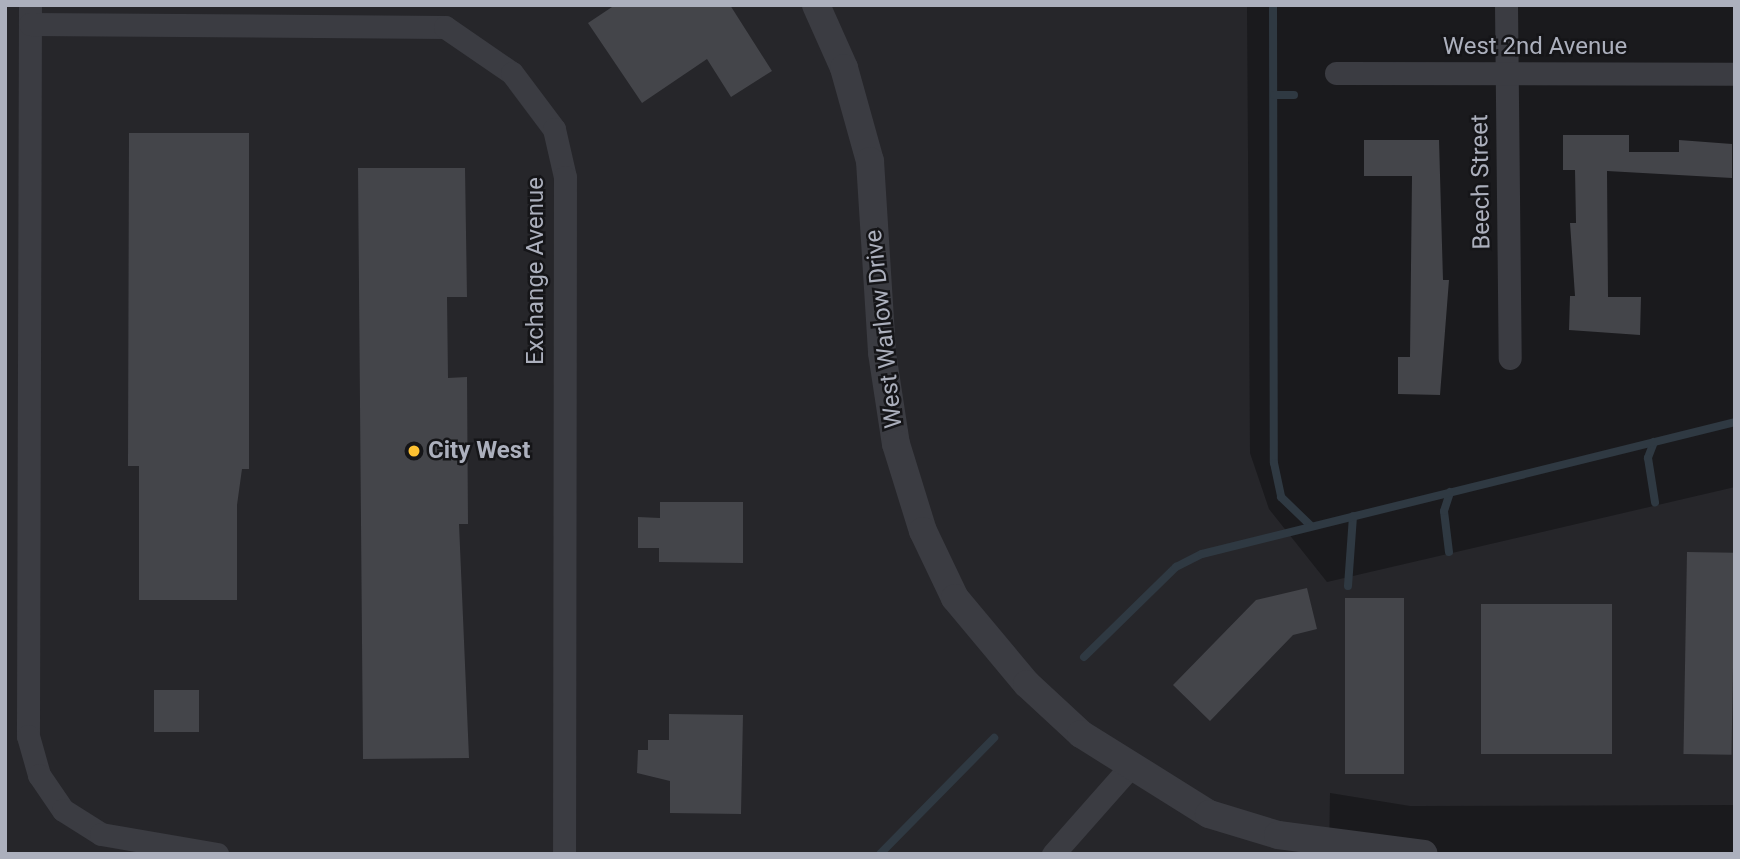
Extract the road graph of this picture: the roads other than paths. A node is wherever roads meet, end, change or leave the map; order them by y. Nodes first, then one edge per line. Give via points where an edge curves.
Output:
1 (816, 5) edge
2 (1506, 5) edge
3 (30, 15) edge
4 (1336, 73) dead end
5 (1506, 73) junction
6 (1735, 74) edge
7 (1510, 358) dead end
8 (1130, 767) junction
9 (217, 854) edge
10 (564, 854) edge
11 (1053, 854) edge
12 (1424, 854) edge

1 - 8 street, West Warlow Drive via 844,68 870,162 882,353 896,444 923,531 955,598 1027,684 1081,734
2 - 5 street, Beech Street
3 - 9 street via 29,736 38,775 73,816 102,834
3 - 10 street, Exchange Avenue via 444,27 512,73 554,129 565,177
4 - 5 street, West 2nd Avenue
5 - 6 street, West 2nd Avenue
5 - 7 street, Beech Street
8 - 11 street
8 - 12 street, West Warlow Drive via 1209,814 1278,835

